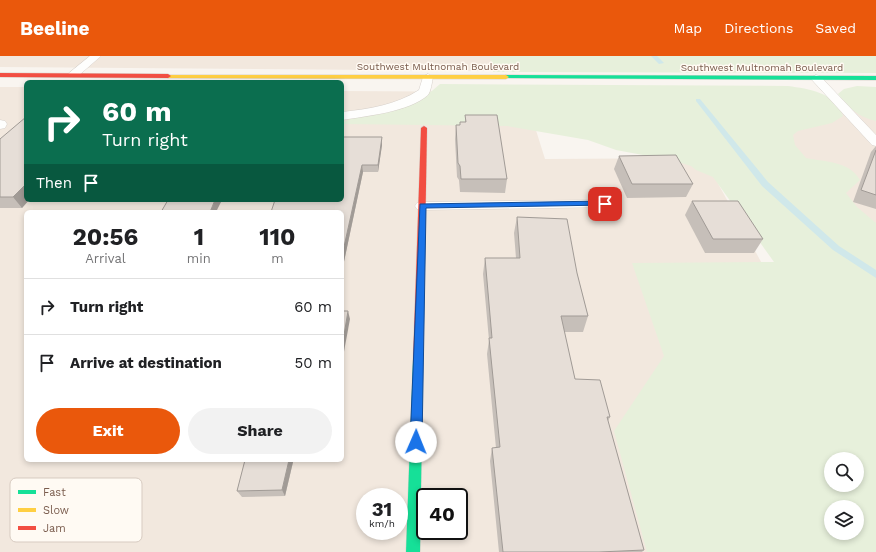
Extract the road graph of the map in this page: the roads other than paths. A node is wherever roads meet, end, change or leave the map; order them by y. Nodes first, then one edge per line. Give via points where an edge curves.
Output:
1 (96, 56) edge
2 (0, 75) edge
3 (73, 75) junction
4 (428, 77) junction
5 (816, 78) junction
6 (876, 78) edge
7 (344, 116) edge
8 (424, 128) dead end
9 (876, 142) edge
10 (605, 204) dead end
11 (422, 206) junction
12 (413, 552) edge

1 - 3 lane
2 - 3 main road, Southwest Multnomah Boulevard
3 - 4 main road, Southwest Multnomah Boulevard
4 - 5 main road, Southwest Multnomah Boulevard
4 - 7 lane via 424,92 413,99 385,108
5 - 6 main road, Southwest Multnomah Boulevard
5 - 9 lane
8 - 11 main road
10 - 11 lane
11 - 12 main road

